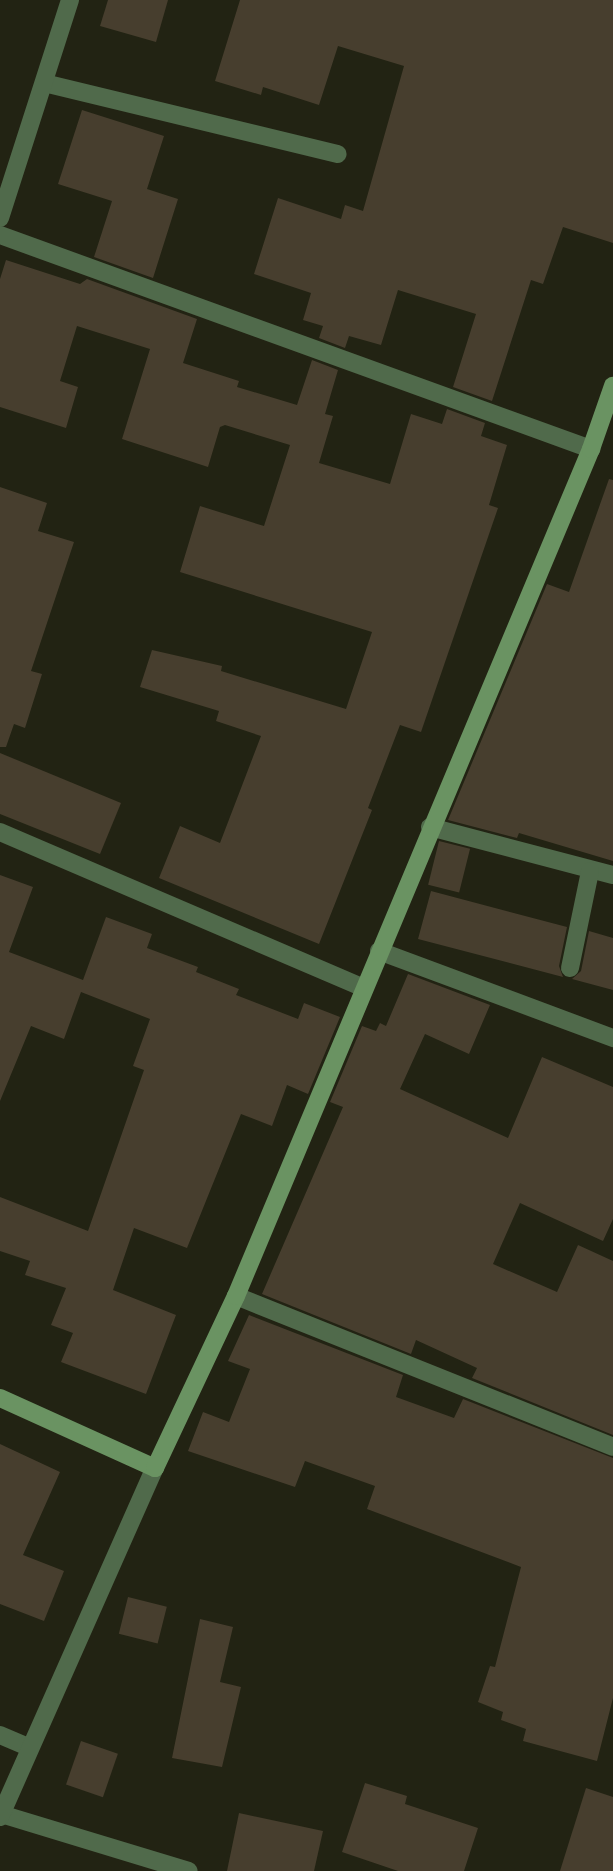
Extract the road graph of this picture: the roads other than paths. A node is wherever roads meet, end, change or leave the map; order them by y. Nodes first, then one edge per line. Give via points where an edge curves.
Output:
1 (70, 0) edge
2 (44, 83) junction
3 (338, 154) dead end
4 (0, 218) edge
5 (0, 235) edge
6 (613, 386) edge
7 (591, 449) junction
8 (430, 827) junction
9 (0, 832) edge
10 (590, 871) junction
11 (613, 875) edge
12 (380, 951) junction
13 (570, 968) dead end
14 (364, 988) junction
15 (613, 1038) edge
16 (236, 1296) junction
17 (0, 1398) edge
18 (613, 1447) edge
19 (155, 1468) junction
20 (0, 1735) edge
21 (28, 1747) junction
22 (1, 1815) edge
23 (189, 1871) edge

1 - 2 street
2 - 3 street
2 - 4 street
5 - 7 street
6 - 7 main road
7 - 8 main road
8 - 10 street
8 - 12 main road
9 - 14 street
10 - 11 street
10 - 13 street
12 - 14 main road
12 - 15 street
14 - 16 main road
16 - 18 street
16 - 19 main road
17 - 19 main road
19 - 21 street
20 - 21 street
21 - 22 street
22 - 23 street

